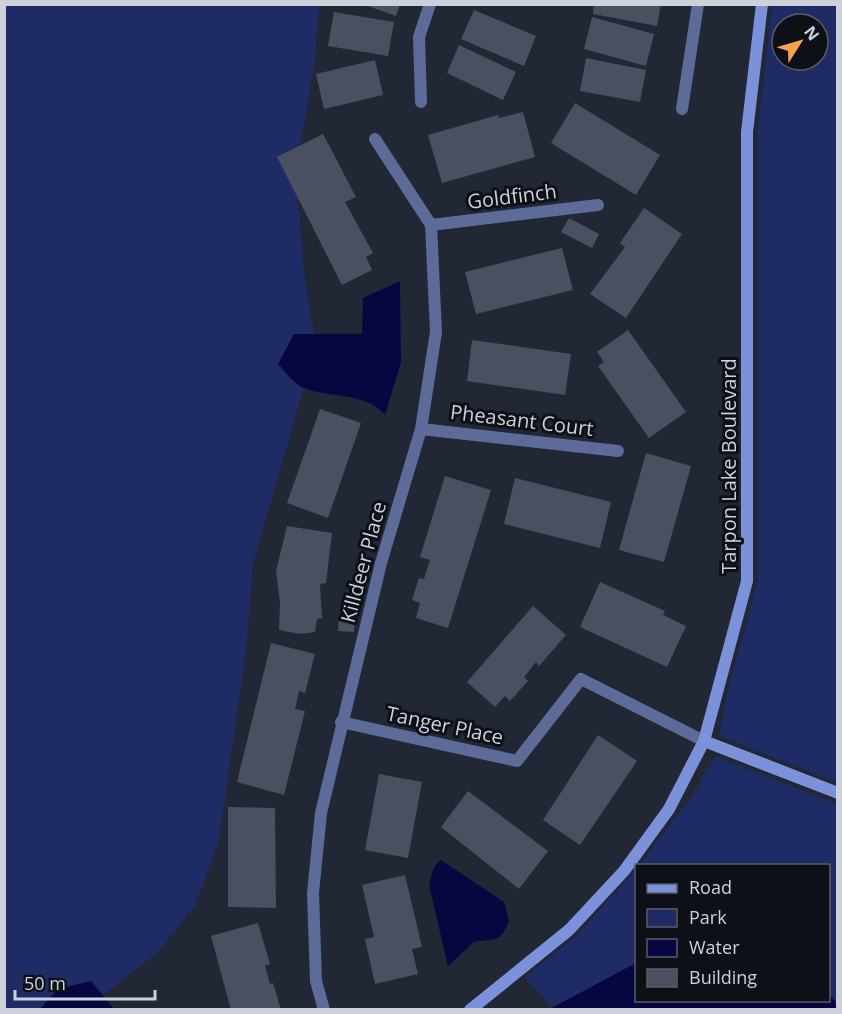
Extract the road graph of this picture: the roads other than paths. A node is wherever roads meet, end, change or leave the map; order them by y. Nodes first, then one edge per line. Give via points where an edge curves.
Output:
1 (430, 4) edge
2 (698, 4) edge
3 (762, 4) edge
4 (421, 102) dead end
5 (681, 109) dead end
6 (375, 139) dead end
7 (598, 206) dead end
8 (430, 225) junction
9 (422, 429) junction
10 (618, 451) dead end
11 (341, 722) junction
12 (704, 741) junction
13 (837, 793) edge
14 (324, 1010) edge
15 (470, 1010) edge

1 - 4 street via 419,37
2 - 5 street
3 - 12 street, Tarpon Lake Boulevard via 747,132 747,581
6 - 8 street, Killdeer Place
7 - 8 street, Goldfinch
8 - 9 street, Killdeer Place via 436,332
9 - 10 street, Pheasant Court
9 - 11 street, Killdeer Place via 381,563
11 - 12 street, Tanger Place via 517,761 581,679
11 - 14 street, Killdeer Place via 321,813 313,893 316,981
12 - 13 street
12 - 15 street, Tarpon Lake Boulevard via 669,809 624,871 569,930

